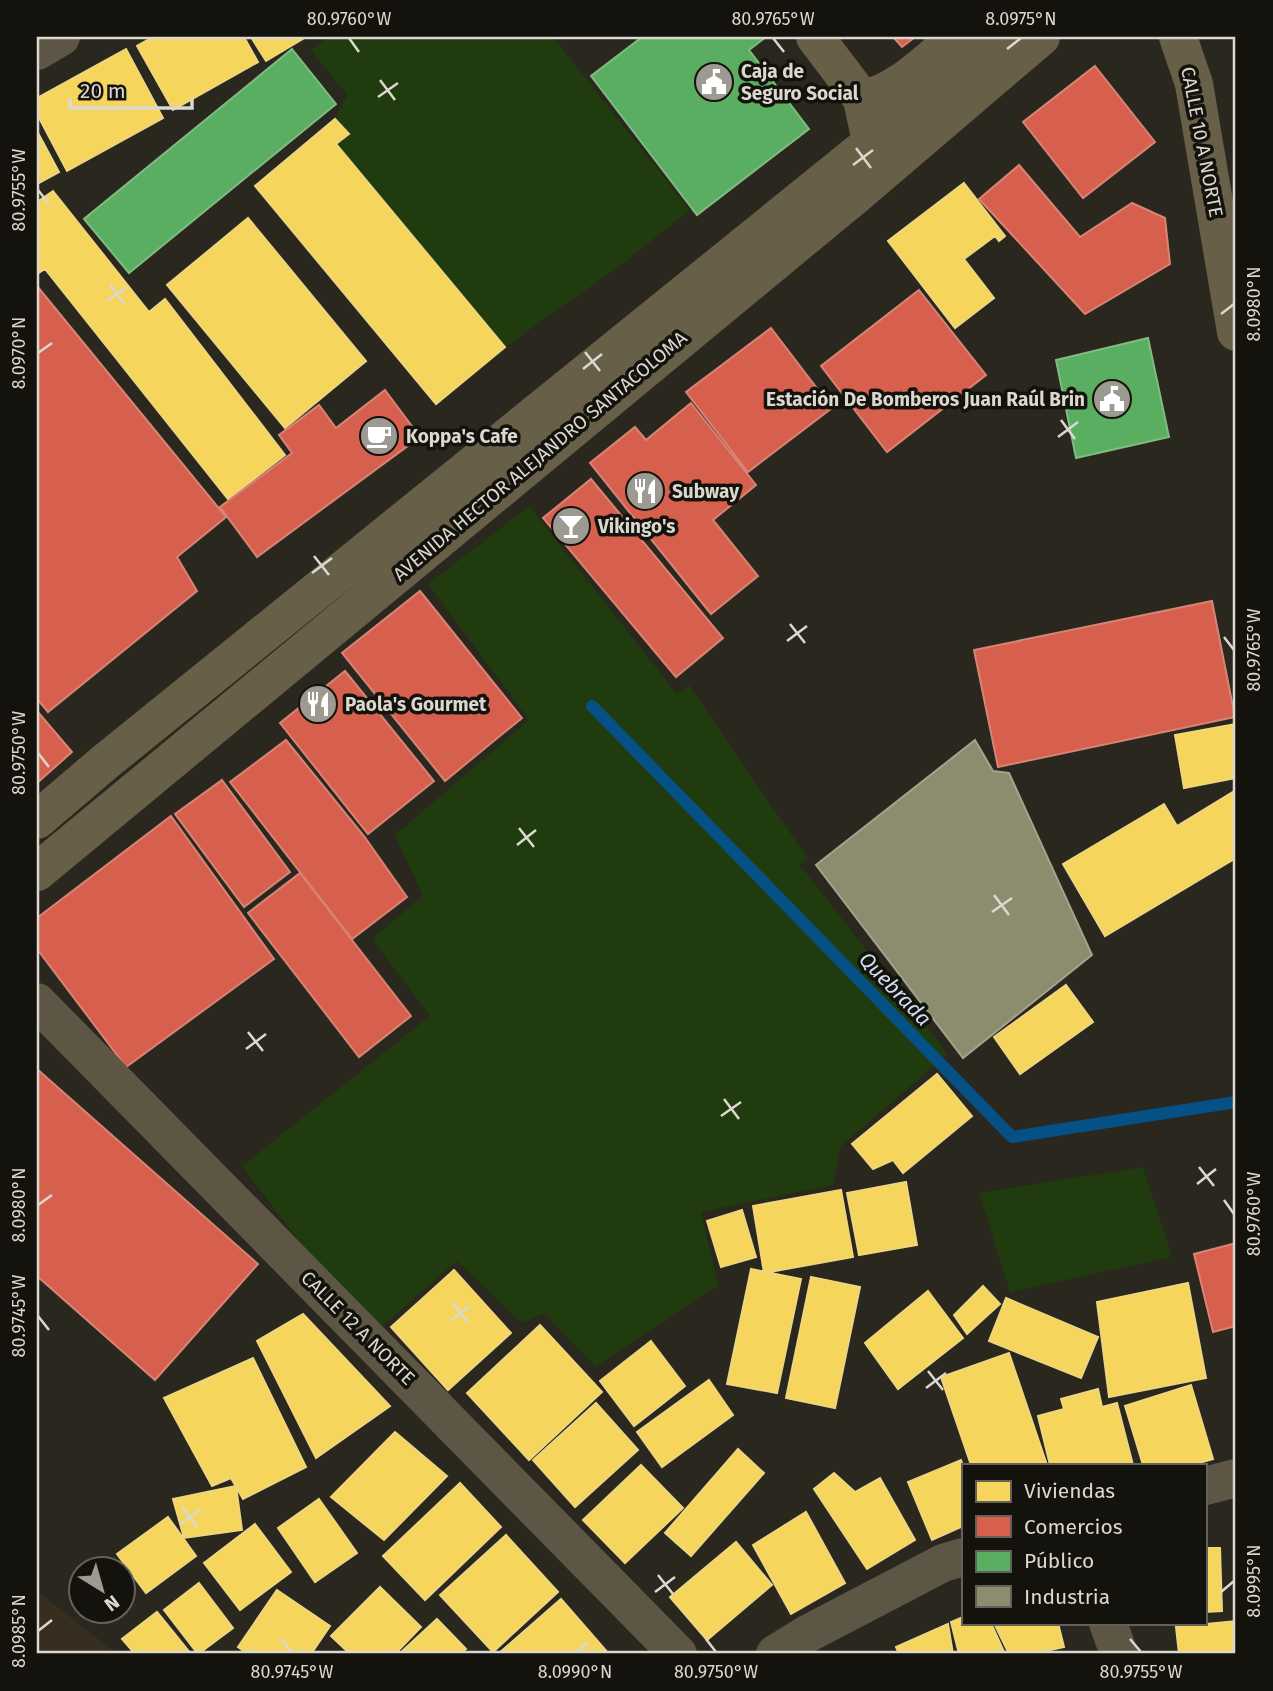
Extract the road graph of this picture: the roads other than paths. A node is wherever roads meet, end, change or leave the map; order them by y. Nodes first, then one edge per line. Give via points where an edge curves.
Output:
1 (61, 37) edge
2 (815, 37) edge
3 (957, 37) edge
4 (1178, 37) edge
5 (1030, 38) edge
6 (37, 51) edge
7 (862, 99) junction
8 (871, 142) junction
9 (1236, 332) edge
10 (37, 820) edge
11 (37, 872) edge
12 (37, 1002) edge
13 (1236, 1478) edge
14 (1206, 1486) edge
15 (962, 1557) edge
16 (1108, 1624) edge
17 (678, 1654) edge
18 (775, 1654) edge
19 (1119, 1654) edge

1 - 6 street
2 - 7 main road
3 - 7 main road via 891,89
4 - 9 main road, CALLE 10 A NORTE via 1194,84
5 - 8 main road, AVENIDA HECTOR ALEJANDRO SANTACOLOMA
5 - 11 main road, AVENIDA HECTOR ALEJANDRO SANTACOLOMA via 835,212
7 - 8 main road
8 - 10 main road, AVENIDA HECTOR ALEJANDRO SANTACOLOMA
12 - 17 street, CALLE 12 A NORTE
13 - 14 street
15 - 18 street via 943,1563
16 - 19 street

